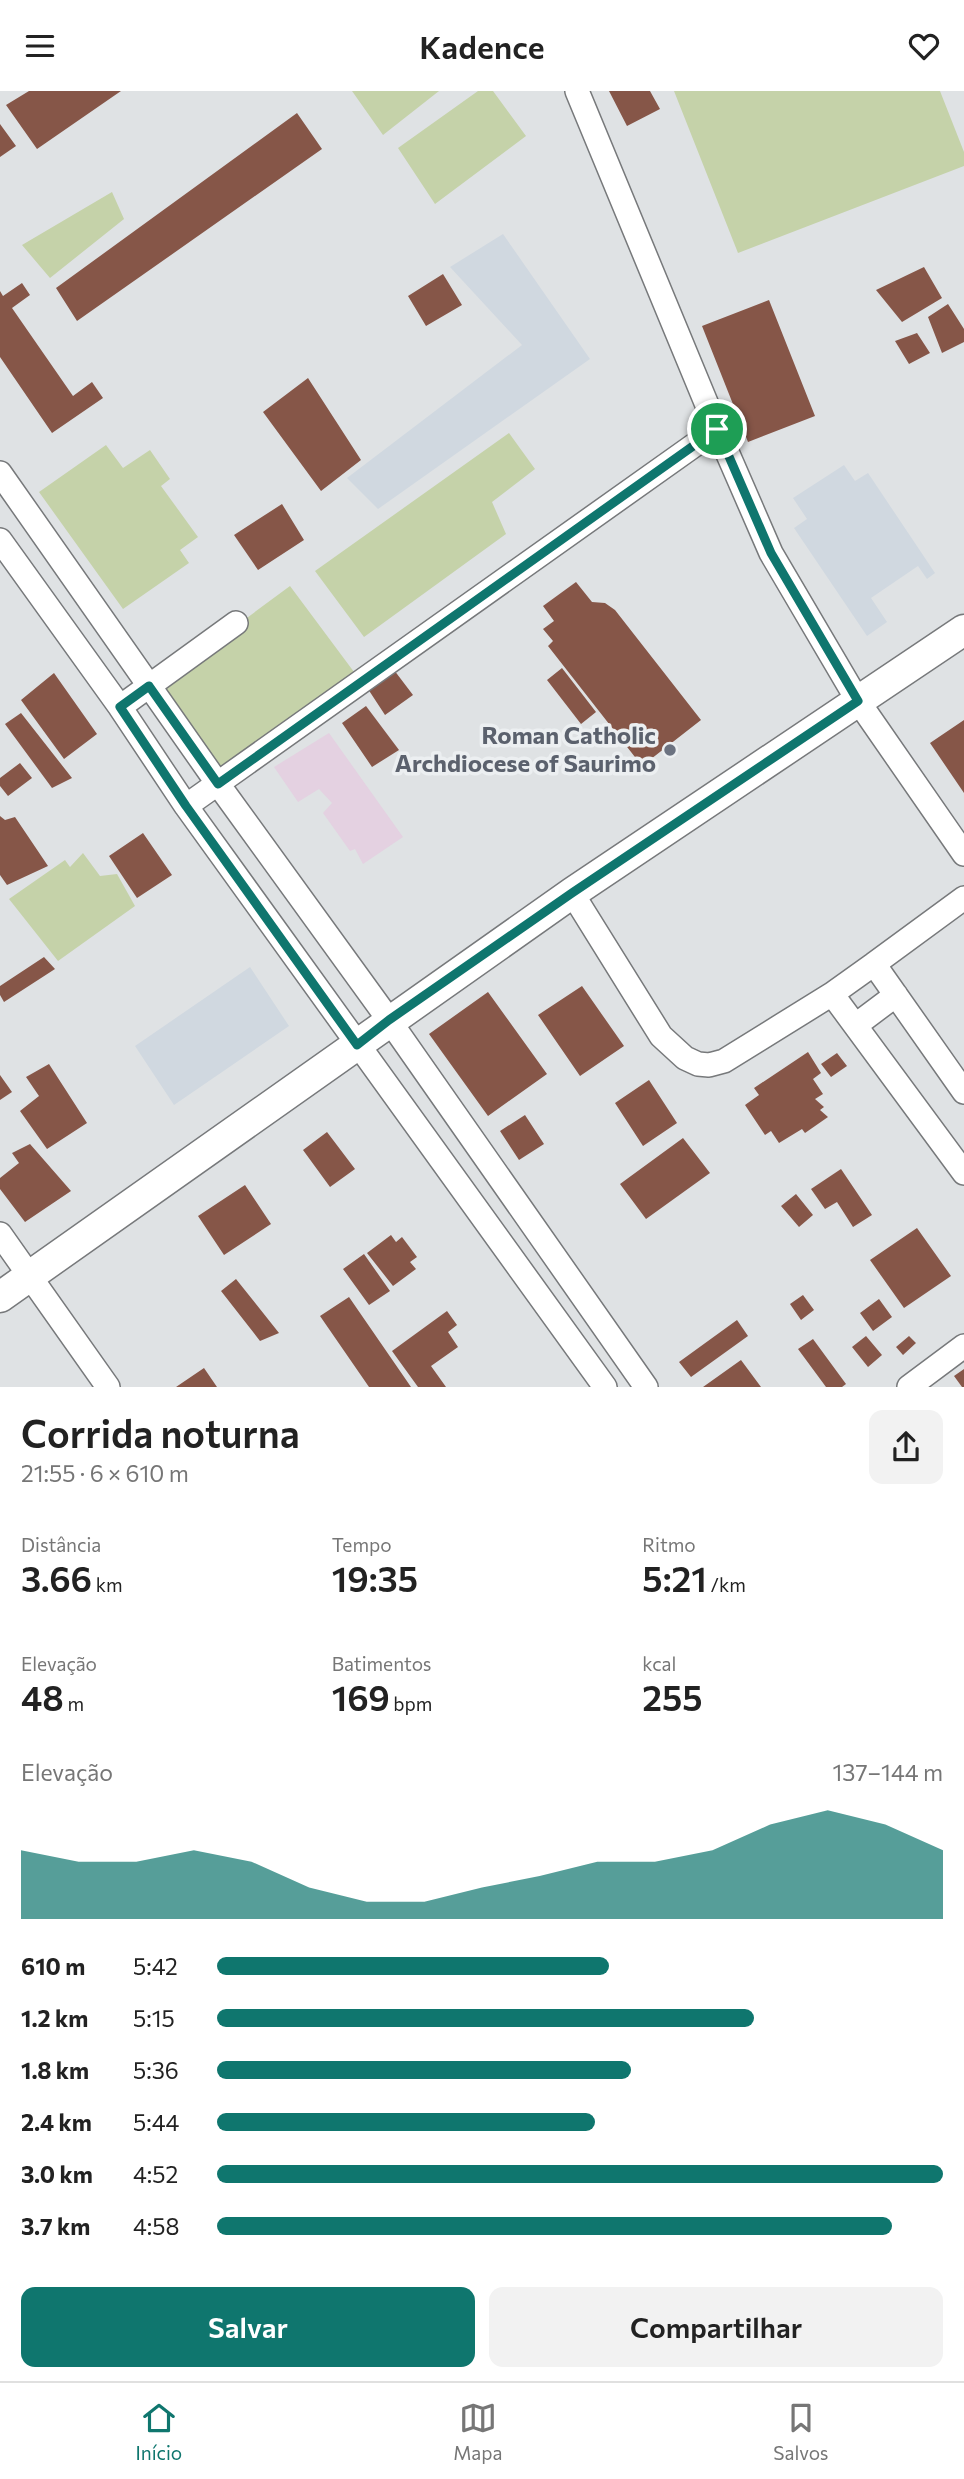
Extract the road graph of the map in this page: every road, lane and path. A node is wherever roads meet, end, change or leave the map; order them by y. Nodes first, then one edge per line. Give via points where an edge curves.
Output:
1 (578, 91) edge
2 (717, 429) junction
3 (0, 473) edge
4 (0, 540) edge
5 (236, 623) dead end
6 (964, 630) edge
7 (149, 686) junction
8 (858, 701) junction
9 (120, 707) junction
10 (218, 784) junction
11 (186, 806) junction
12 (964, 854) edge
13 (572, 893) junction
14 (964, 898) edge
15 (874, 964) junction
16 (832, 994) junction
17 (896, 995) junction
18 (389, 1020) junction
19 (856, 1025) junction
20 (357, 1045) junction
21 (964, 1092) edge
22 (964, 1173) edge
23 (0, 1234) edge
24 (30, 1277) junction
25 (0, 1297) edge
26 (964, 1346) edge
27 (628, 1361) junction
28 (597, 1384) edge
29 (108, 1387) edge
30 (646, 1387) edge
31 (909, 1387) edge

1 - 2 street
2 - 8 street via 771,553
2 - 10 street
3 - 7 street
4 - 9 street
5 - 7 street
6 - 8 main road
7 - 9 street
7 - 10 street
8 - 12 street
8 - 13 main road
9 - 11 street
10 - 11 street
10 - 18 street
11 - 20 street
13 - 16 street via 661,1036 698,1064 724,1061
13 - 18 main road
14 - 15 street
15 - 16 street
15 - 17 street
16 - 19 street
17 - 19 street
17 - 21 street
18 - 20 main road
18 - 27 street
19 - 22 street
20 - 24 main road
20 - 28 street
23 - 24 street
24 - 25 main road
24 - 29 street
26 - 31 street
27 - 28 street
27 - 30 street

